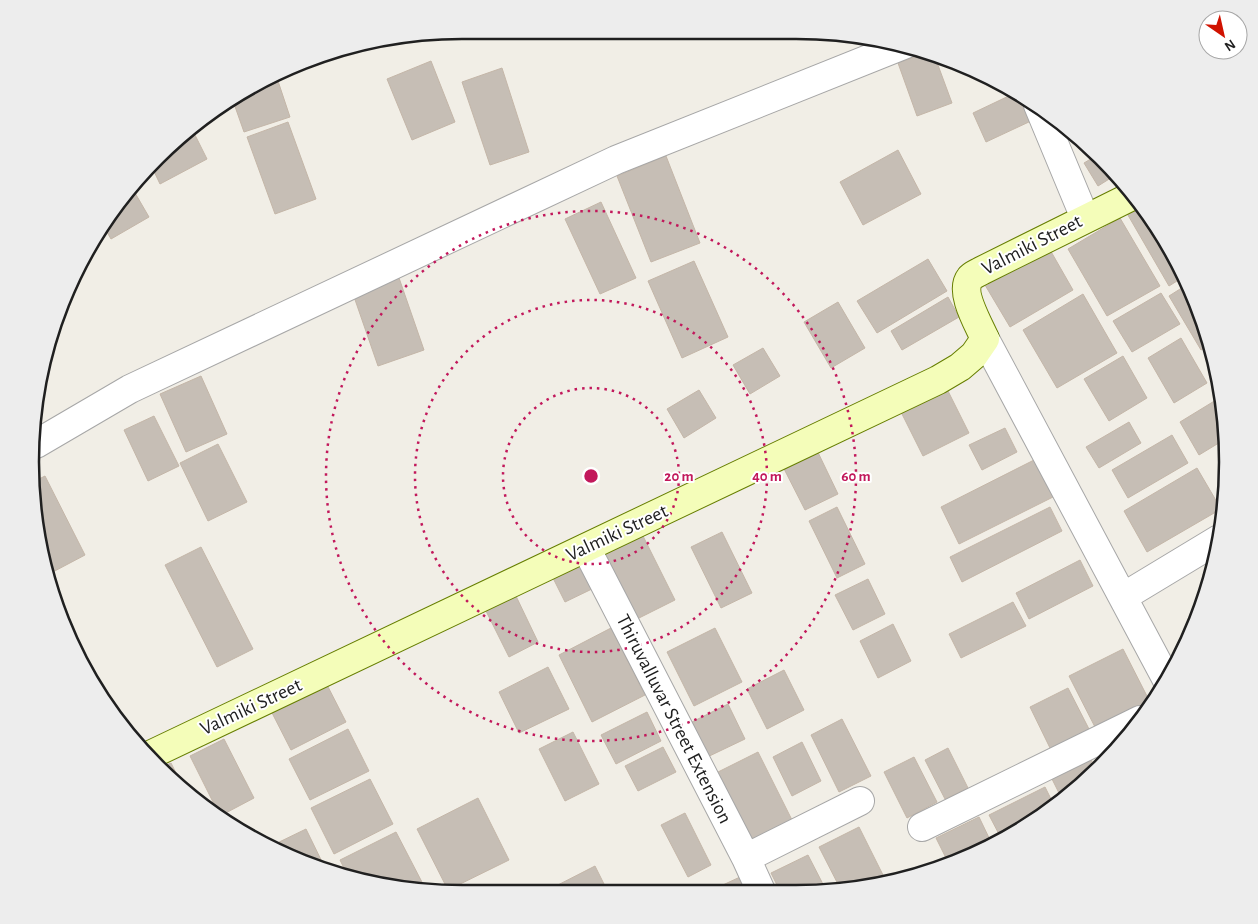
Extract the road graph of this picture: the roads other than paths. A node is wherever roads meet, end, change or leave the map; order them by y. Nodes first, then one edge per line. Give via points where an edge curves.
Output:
1 (892, 50) edge
2 (1044, 119) edge
3 (1127, 198) edge
4 (1085, 218) junction
5 (985, 340) junction
6 (40, 442) edge
7 (1211, 544) edge
8 (586, 548) junction
9 (1123, 596) junction
10 (1163, 673) edge
11 (1126, 727) edge
12 (155, 753) edge
13 (860, 801) dead end
14 (922, 827) dead end
15 (746, 858) junction
16 (758, 885) edge

1 - 6 street via 616,160 130,389
2 - 4 street
3 - 4 street, Valmiki Street
4 - 5 street, Valmiki Street via 970,277 966,286 967,298
5 - 8 street, Valmiki Street via 960,367 938,380
5 - 9 street
7 - 9 street
8 - 12 street, Valmiki Street
8 - 15 street, Thiruvalluvar Street Extension
9 - 10 street
11 - 14 street
13 - 15 street
15 - 16 street, Thiruvalluvar Street Extension

